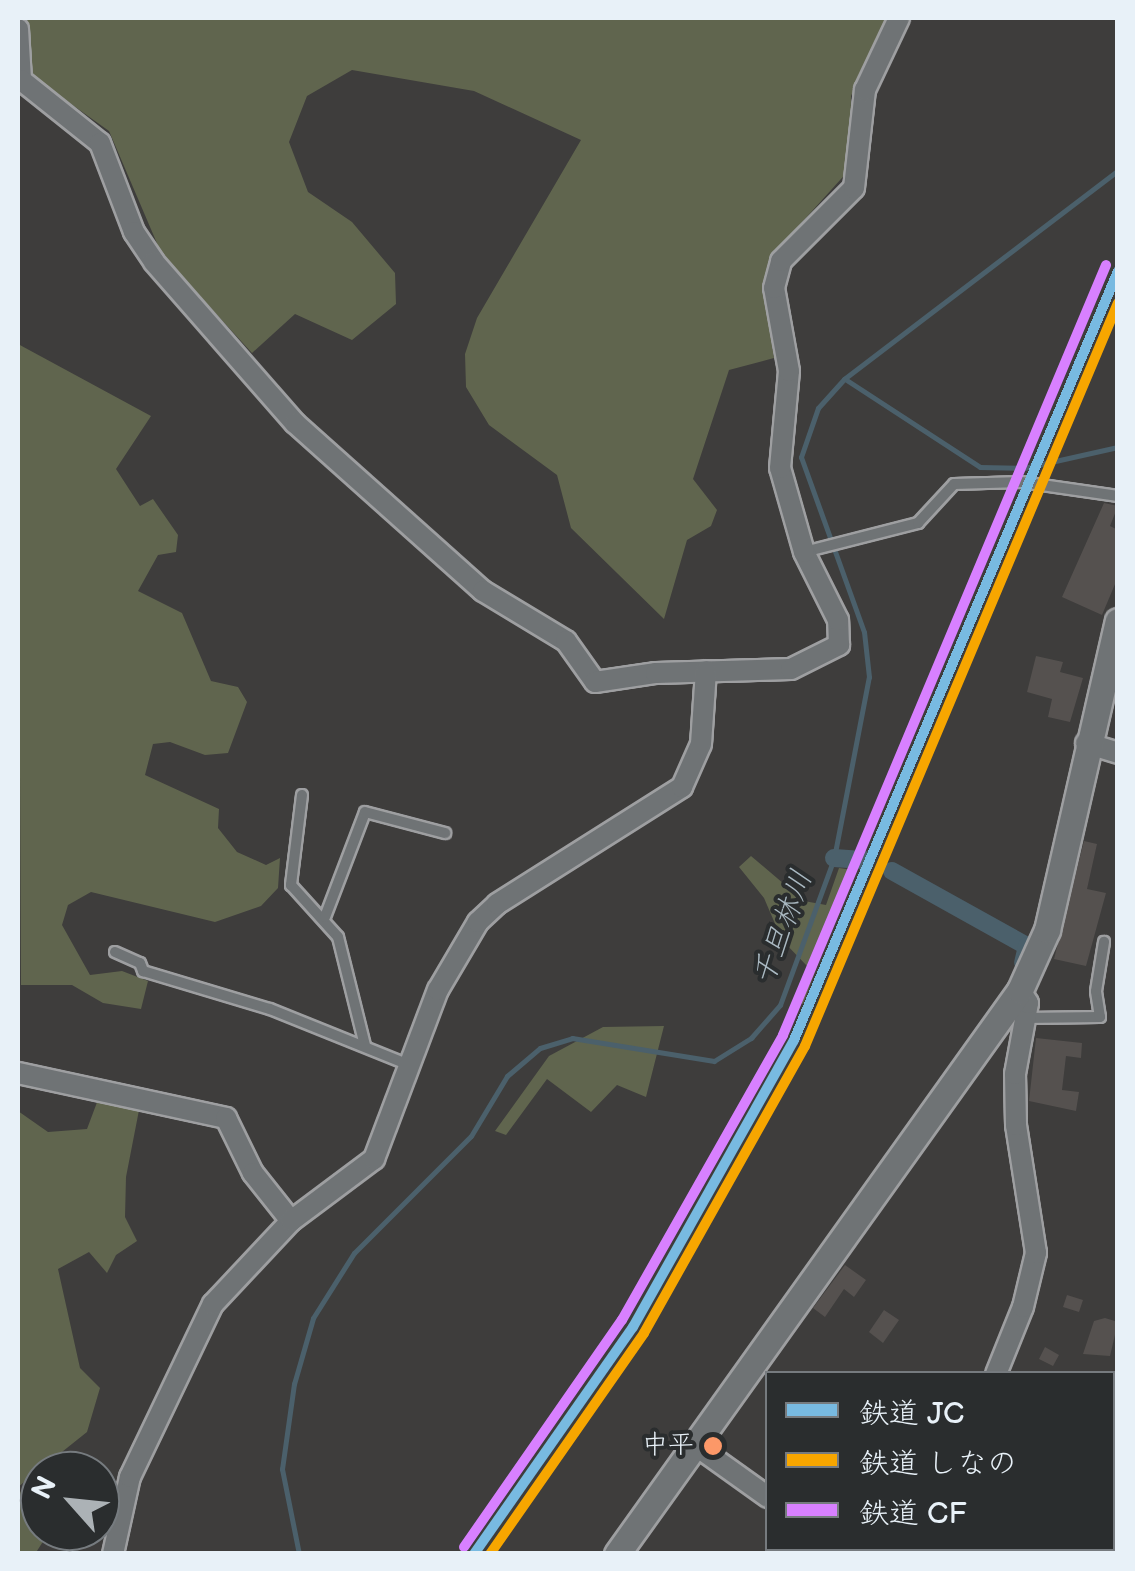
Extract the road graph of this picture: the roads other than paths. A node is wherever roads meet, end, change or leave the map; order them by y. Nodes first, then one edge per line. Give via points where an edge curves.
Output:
1 (899, 18) edge
2 (18, 29) edge
3 (1118, 496) edge
4 (804, 552) junction
5 (1118, 622) edge
6 (706, 672) junction
7 (1086, 743) junction
8 (1118, 753) edge
9 (302, 795) dead end
10 (445, 833) dead end
11 (325, 918) junction
12 (1104, 942) dead end
13 (115, 952) dead end
14 (1020, 990) junction
15 (1025, 1018) junction
16 (365, 1045) junction
17 (407, 1064) junction
18 (18, 1073) edge
19 (291, 1221) junction
20 (997, 1371) edge
21 (694, 1446) junction
22 (765, 1496) edge
23 (112, 1554) edge
24 (617, 1554) edge

1 - 4 street via 865,90 854,188 780,261 774,288 789,371 780,468
2 - 6 street via 21,80 100,143 134,232 154,262 295,423 497,603 566,642 595,682
3 - 4 lane via 1021,482 954,484 918,523
4 - 6 street via 828,592 840,645 791,669
5 - 7 street
6 - 17 street via 701,744 682,787 488,913 455,958
7 - 8 street
7 - 14 street via 1047,930
9 - 11 lane via 290,885
10 - 11 lane via 365,812
11 - 16 lane via 338,937
12 - 15 lane via 1096,990 1100,1017
13 - 16 lane via 170,981
14 - 15 street via 1028,1003
14 - 21 street
15 - 20 street via 1015,1074 1016,1125 1036,1253
16 - 17 lane
17 - 19 street via 374,1159
18 - 19 street via 226,1118 253,1173
19 - 23 street via 230,1283 191,1341 130,1476
21 - 22 street
21 - 24 street

